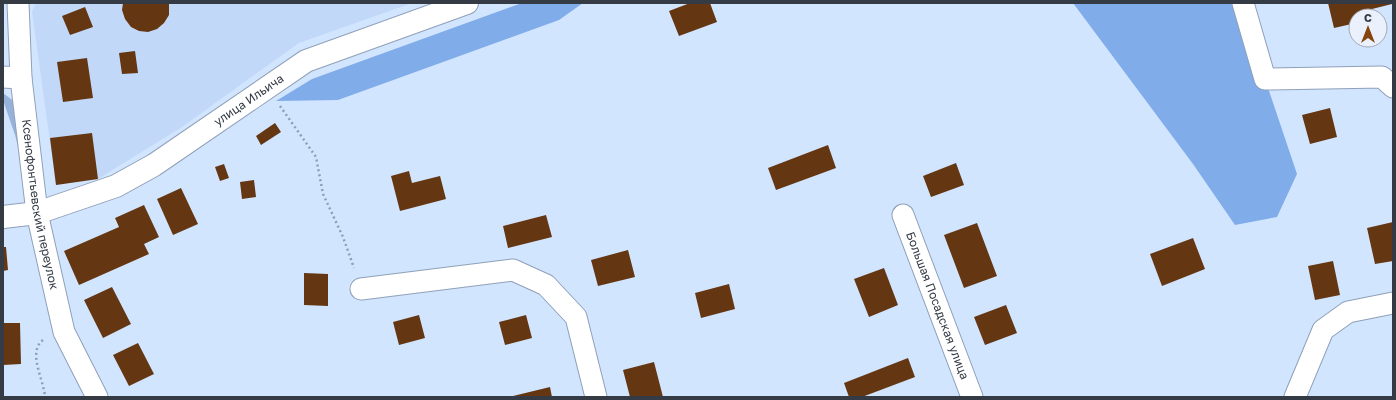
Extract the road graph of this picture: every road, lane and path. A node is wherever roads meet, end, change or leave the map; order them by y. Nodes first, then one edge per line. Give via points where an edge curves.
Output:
1 (18, 3) edge
2 (467, 3) edge
3 (1243, 3) edge
4 (12, 78) edge
5 (269, 86) junction
6 (1393, 88) edge
7 (38, 213) junction
8 (902, 215) dead end
9 (3, 218) edge
10 (361, 289) joint
11 (1393, 303) edge
12 (64, 332) junction
13 (45, 397) edge
14 (97, 397) edge
15 (596, 397) edge
16 (972, 397) edge
17 (1296, 397) edge

1 - 4 street, Ксенофонтьевский переулок
2 - 5 street, улица Ильича via 306,61
3 - 6 street via 1265,79 1382,77
4 - 7 street, Ксенофонтьевский переулок
5 - 7 street, улица Ильича via 154,165 116,186
5 - 10 path via 276,101 316,157 323,194 343,237
7 - 9 street, улица Ильича
7 - 12 street, Ксенофонтьевский переулок
8 - 16 street, Большая Посадская улица
10 - 15 street via 513,270 546,285 576,317
11 - 17 street via 1348,312 1323,330
12 - 13 path via 44,338 38,344 35,354
12 - 14 street, Ксенофонтьевский переулок

